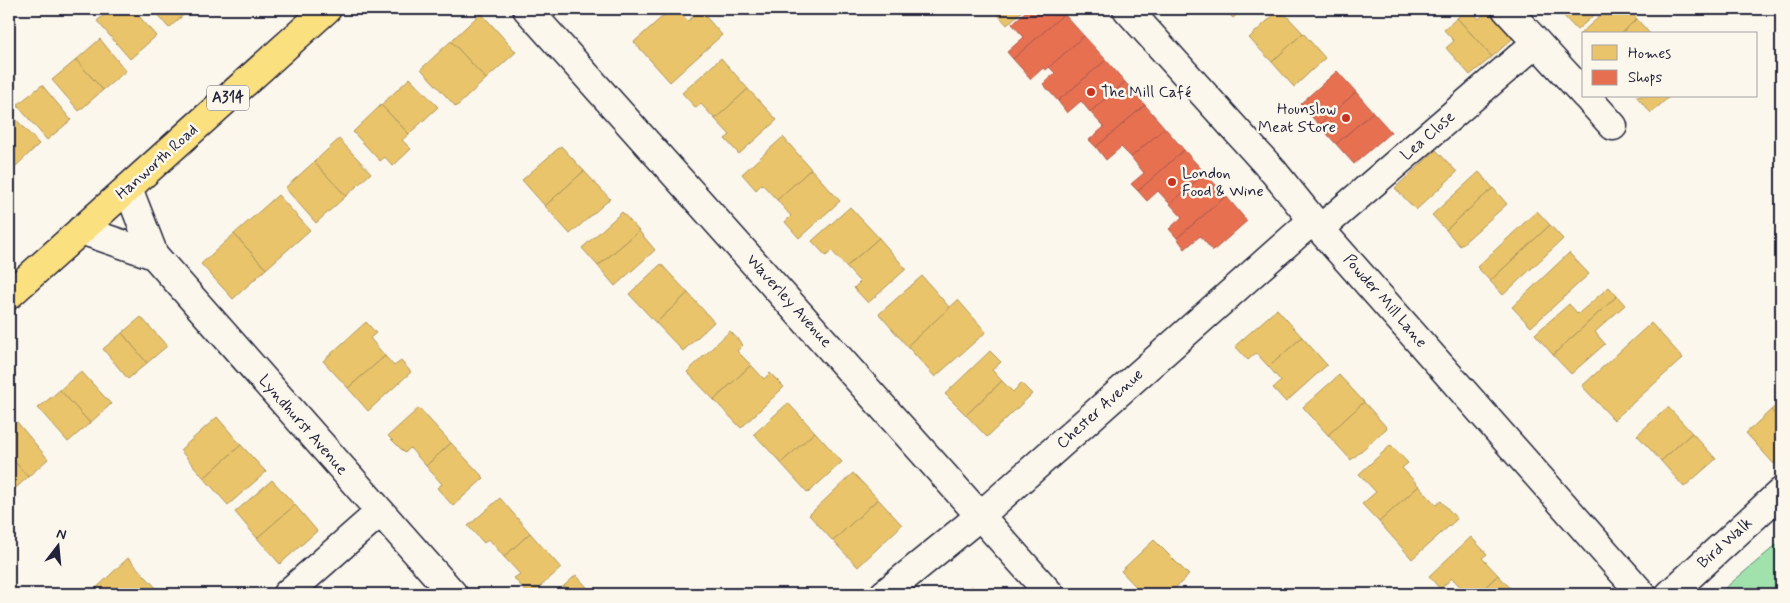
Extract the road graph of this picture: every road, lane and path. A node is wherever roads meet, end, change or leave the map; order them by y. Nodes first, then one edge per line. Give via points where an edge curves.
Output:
1 (327, 9) edge
2 (527, 9) edge
3 (1127, 9) edge
4 (1506, 9) edge
5 (1536, 43) junction
6 (1582, 92) edge
7 (1588, 98) edge
8 (1613, 126) dead end
9 (128, 188) junction
10 (1316, 225) junction
11 (81, 230) junction
12 (154, 255) junction
13 (9, 295) edge
14 (1781, 492) edge
15 (380, 512) junction
16 (981, 515) junction
17 (287, 594) edge
18 (454, 594) edge
19 (884, 594) edge
20 (1050, 594) edge
21 (1642, 594) edge
22 (1670, 594) edge

1 - 9 main road, Hanworth Road / A314
2 - 16 street, Waverley Avenue
3 - 10 street, Powder Mill Lane via 1274,172
4 - 5 street
5 - 6 street
5 - 10 street, Lea Close
7 - 8 street
9 - 11 main road, Hanworth Road / A314
9 - 12 street, Lyndhurst Avenue
10 - 16 street, Chester Avenue
10 - 21 street, Powder Mill Lane
11 - 12 street, Lyndhurst Avenue
11 - 13 main road, Hanworth Road / A314
12 - 15 street, Lyndhurst Avenue
14 - 22 street, Bird Walk
15 - 17 street
15 - 18 street, Lyndhurst Avenue
16 - 19 street, Chester Avenue
16 - 20 street, Waverley Avenue

